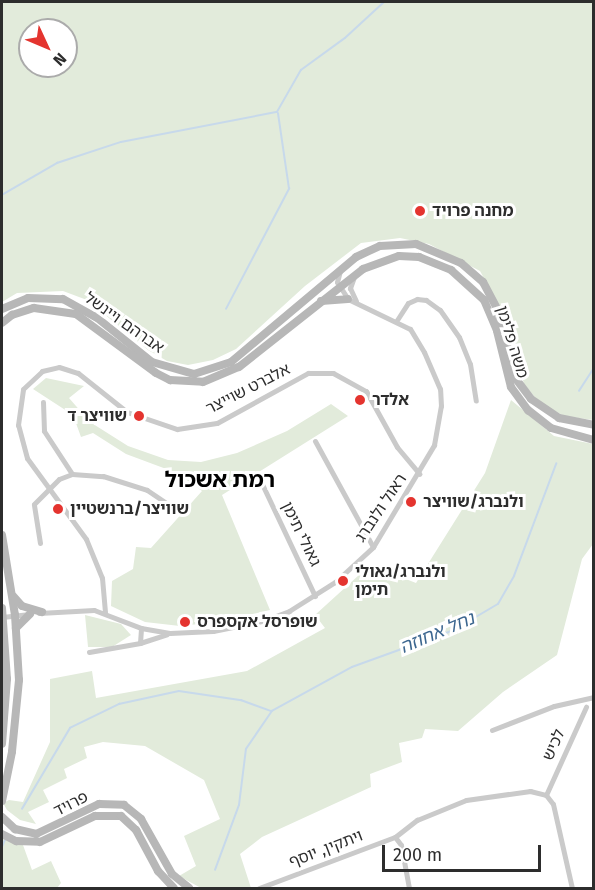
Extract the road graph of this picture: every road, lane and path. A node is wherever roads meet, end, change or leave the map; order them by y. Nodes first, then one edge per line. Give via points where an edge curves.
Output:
1 (341, 269) junction
2 (355, 275) junction
3 (338, 286) junction
4 (348, 299) junction
5 (357, 302) junction
6 (316, 303) junction
7 (2, 309) edge
8 (397, 320) junction
9 (2, 323) edge
10 (476, 401) dead end
11 (44, 402) dead end
12 (594, 425) edge
13 (594, 440) edge
14 (315, 441) dead end
15 (72, 474) junction
16 (420, 474) junction
17 (262, 484) dead end
18 (47, 489) junction
19 (175, 509) dead end
20 (2, 535) edge
21 (40, 543) dead end
22 (373, 547) junction
23 (11, 592) junction
24 (315, 596) junction
25 (2, 608) edge
26 (42, 612) junction
27 (105, 612) junction
28 (30, 614) junction
29 (15, 615) junction
30 (2, 617) edge
31 (16, 628) junction
32 (141, 628) junction
33 (170, 633) junction
34 (140, 643) junction
35 (89, 652) dead end
36 (594, 697) edge
37 (586, 707) dead end
38 (492, 730) dead end
39 (2, 744) edge
40 (546, 795) junction
41 (2, 801) edge
42 (2, 817) edge
43 (2, 834) edge
44 (395, 837) junction
45 (174, 888) edge
46 (189, 888) edge
47 (259, 888) edge
48 (409, 888) edge
49 (572, 888) edge

1 - 3 street
1 - 7 main road, אברהם ויינשל via 231,362 194,374 152,362 96,317 63,299 28,298
1 - 12 main road, משה פלימן via 367,251 396,243 427,248 461,263 477,275 493,299 513,369 526,393 551,415
2 - 3 main road, משה פלימן
2 - 5 street via 350,288
2 - 13 main road, משה פלימן via 387,259 408,255 428,259 460,276 489,310 507,377 522,403 551,428
3 - 4 street
3 - 6 main road, אברהם ויינשל
4 - 5 street, ראול ולנברג
4 - 6 main road
5 - 8 street, ראול ולנברג
6 - 9 main road, אברהם ויינשל via 239,367 203,382 170,380 156,373 76,314 34,308
8 - 10 street via 408,303 417,299 440,310 459,337 470,364
8 - 16 street, ראול ולנברג via 416,337 440,389 434,445
11 - 15 street via 44,431
14 - 22 street
15 - 18 street
15 - 19 street via 104,476 147,490
16 - 18 street, אלברט שוייצר via 397,447 366,391 333,372 308,373 217,423 177,429 127,412 78,373 59,368 42,371 30,379 19,403 18,425 27,458
16 - 22 street, ראול ולנברג
17 - 24 street, גאולי תימן
18 - 21 street via 34,504
18 - 27 street, אלברט שוייצר via 86,539 102,578
20 - 23 main road
22 - 24 street, ראול ולנברג
23 - 26 main road via 22,606
23 - 29 main road
24 - 33 street, ראול ולנברג via 262,621 213,631
25 - 30 main road
26 - 27 street, ראול ולנברג
26 - 28 street, ראול ולנברג
27 - 32 street, ראול ולנברג
28 - 29 street, ראול ולנברג
28 - 31 main road
29 - 30 street, ראול ולנברג
29 - 31 main road
30 - 39 main road via 7,679
31 - 41 main road via 19,680 12,752
32 - 33 street, ראול ולנברג
32 - 34 street
33 - 34 street, ראול ולנברג
34 - 35 street, ראול ולנברג
36 - 38 street via 554,706
37 - 40 street, לכיש
40 - 44 street, ויתקין, יוסף via 510,791 466,800 417,820
40 - 49 street via 554,804
42 - 46 main road, פרויד via 15,829 36,834 99,804 124,805 141,819 172,874
43 - 45 main road, פרויד via 16,841 40,842 95,816 121,816 136,830 158,871
44 - 47 street, ויתקין, יוסף
44 - 48 street via 401,845

